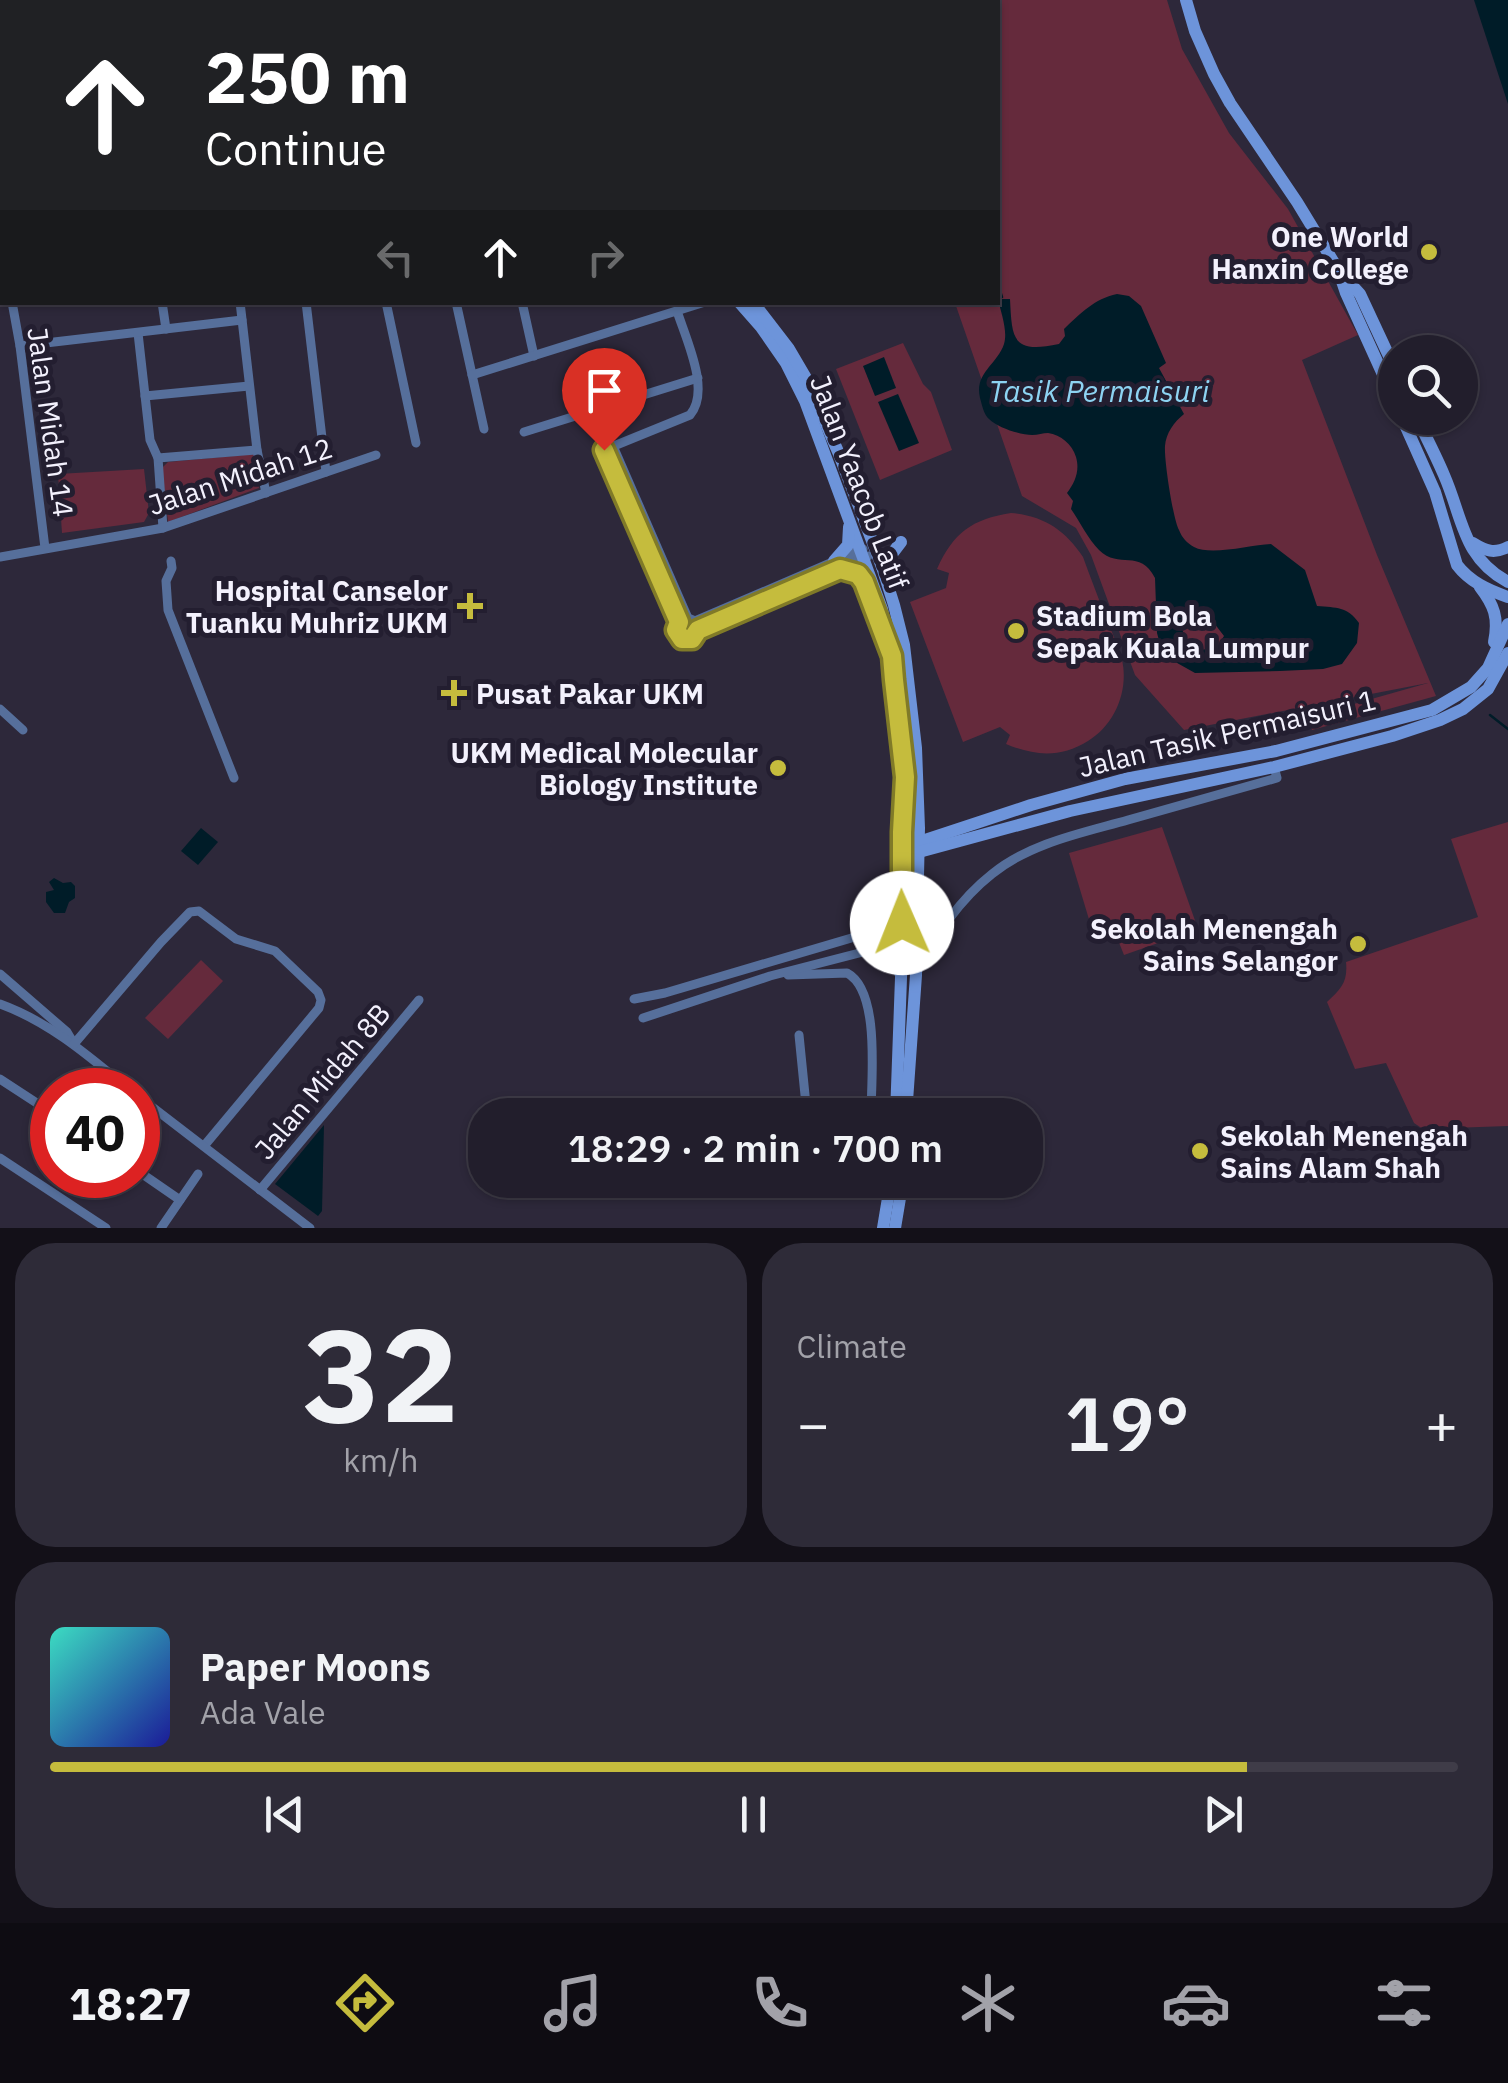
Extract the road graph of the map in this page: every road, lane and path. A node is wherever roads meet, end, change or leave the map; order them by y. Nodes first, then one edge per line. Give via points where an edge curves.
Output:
1 (1186, 0) edge
2 (1339, 271) junction
3 (13, 305) edge
4 (162, 305) edge
5 (240, 305) edge
6 (306, 305) edge
7 (387, 305) edge
8 (457, 305) edge
9 (523, 305) edge
10 (696, 305) edge
11 (742, 305) edge
12 (755, 305) edge
13 (677, 311) junction
14 (242, 320) junction
15 (166, 330) junction
16 (138, 333) junction
17 (1379, 335) edge
18 (20, 346) junction
19 (534, 356) junction
20 (1378, 364) edge
21 (472, 375) junction
22 (698, 378) junction
23 (249, 386) junction
24 (145, 396) junction
25 (484, 429) dead end
26 (524, 432) dead end
27 (1410, 435) edge
28 (1425, 435) edge
29 (416, 443) dead end
30 (257, 450) junction
31 (376, 455) dead end
32 (158, 458) junction
33 (326, 472) junction
34 (266, 493) junction
35 (1452, 497) junction
36 (848, 515) junction
37 (163, 528) junction
38 (1466, 539) junction
39 (1450, 545) junction
40 (1508, 547) edge
41 (45, 548) junction
42 (869, 551) junction
43 (0, 557) edge
44 (171, 561) dead end
45 (836, 565) junction
46 (882, 567) junction
47 (1508, 582) edge
48 (1477, 583) junction
49 (1508, 597) edge
50 (1508, 624) edge
51 (1508, 653) edge
52 (892, 656) junction
53 (1488, 668) junction
54 (0, 709) edge
55 (1374, 725) junction
56 (23, 730) dead end
57 (1378, 740) junction
58 (1274, 768) junction
59 (905, 777) junction
60 (234, 778) dead end
61 (919, 796) junction
62 (1064, 796) junction
63 (1070, 811) junction
64 (975, 822) junction
65 (902, 832) junction
66 (944, 845) junction
67 (917, 847) junction
68 (917, 875) junction
69 (902, 923) junction
70 (0, 974) edge
71 (770, 976) junction
72 (908, 976) junction
73 (634, 999) dead end
74 (419, 1000) dead end
75 (0, 1004) edge
76 (643, 1018) dead end
77 (799, 1035) dead end
78 (74, 1044) junction
79 (103, 1068) edge
80 (0, 1079) edge
81 (805, 1098) edge
82 (871, 1098) edge
83 (897, 1098) edge
84 (906, 1098) edge
85 (30, 1099) edge
86 (160, 1113) edge
87 (204, 1146) junction
88 (0, 1158) edge
89 (198, 1174) dead end
90 (160, 1186) edge
91 (260, 1190) junction
92 (886, 1198) edge
93 (888, 1198) edge
94 (900, 1198) edge
95 (180, 1200) junction
96 (888, 1201) junction
97 (92, 1218) junction
98 (84, 1228) edge
99 (106, 1228) edge
100 (161, 1228) edge
101 (310, 1228) edge
102 (883, 1228) edge
103 (895, 1228) edge

1 - 2 street via 1230,103
2 - 17 street via 1360,294
2 - 20 street
3 - 18 street, Jalan Midah 14
4 - 15 street
5 - 14 street
6 - 33 street
7 - 29 street
8 - 21 street
9 - 19 street
10 - 13 street
11 - 36 street, Jalan Yaacob Latif via 786,362 806,401
12 - 42 street, Jalan Yaacob Latif via 806,378
13 - 19 street
13 - 22 street
14 - 15 street
14 - 23 street
15 - 16 street
16 - 18 street
16 - 24 street
18 - 41 street, Jalan Midah 14
19 - 21 street
21 - 25 street
22 - 26 street
22 - 45 street via 698,406 690,415 609,448 690,623
23 - 24 street
23 - 30 street
24 - 32 street
27 - 39 street
28 - 35 street
30 - 32 street
30 - 34 street
31 - 33 street, Jalan Midah 12
32 - 37 street
33 - 34 street, Jalan Midah 12
34 - 37 street, Jalan Midah 12
35 - 38 street
35 - 39 street via 1466,559
36 - 42 street, Jalan Yaacob Latif
36 - 45 street via 850,539
37 - 41 street, Jalan Midah 12
38 - 40 street via 1486,551
38 - 47 street
39 - 48 street via 1457,565
41 - 43 street, Jalan Midah 12
42 - 45 street
42 - 46 street, Jalan Yaacob Latif
42 - 46 street via 900,542
42 - 52 street, Jalan Yaacob Latif
44 - 60 street via 168,610
45 - 52 street via 864,582
46 - 61 street, Jalan Yaacob Latif via 904,645
48 - 49 street
48 - 53 street via 1498,622
50 - 53 street, Jalan Tasik Permaisuri 1
51 - 57 street, Jalan Tasik Permaisuri 1 via 1488,689 1463,709
52 - 59 street, Jalan Yaacob Latif
53 - 55 street, Jalan Tasik Permaisuri 1 via 1449,702
54 - 56 street
55 - 57 street
55 - 62 street, Jalan Tasik Permaisuri 1
57 - 58 street, Jalan Tasik Permaisuri 1
58 - 63 street, Jalan Tasik Permaisuri 1
58 - 72 street via 1277,778 1019,856 954,911
59 - 65 street, Jalan Yaacob Latif
59 - 67 street via 909,836
61 - 64 street via 931,829
61 - 67 street, Jalan Yaacob Latif
62 - 63 street
62 - 64 street, Jalan Tasik Permaisuri 1
63 - 66 street, Jalan Tasik Permaisuri 1
64 - 67 street, Jalan Tasik Permaisuri 1
65 - 69 street, Jalan Yaacob Latif
65 - 73 street via 890,924 882,929
66 - 67 street, Jalan Tasik Permaisuri 1
66 - 68 street
67 - 68 street, Jalan Yaacob Latif
67 - 69 street via 908,852
68 - 72 street, Jalan Yaacob Latif
69 - 72 street, Jalan Yaacob Latif
70 - 78 street
71 - 72 street via 877,951
71 - 76 street
71 - 82 street via 856,978 872,1032
72 - 83 street, Jalan Yaacob Latif
72 - 84 street, Jalan Yaacob Latif
74 - 91 street, Jalan Midah 8B
75 - 78 street
77 - 81 street
78 - 79 street
78 - 87 street via 190,912 199,911 236,939 276,951 322,1000
80 - 85 street
86 - 87 street
87 - 91 street
88 - 97 street
89 - 95 street
90 - 95 street
91 - 101 street
92 - 96 street
93 - 96 street
94 - 103 street
95 - 100 street
96 - 102 street
97 - 98 street
97 - 99 street

